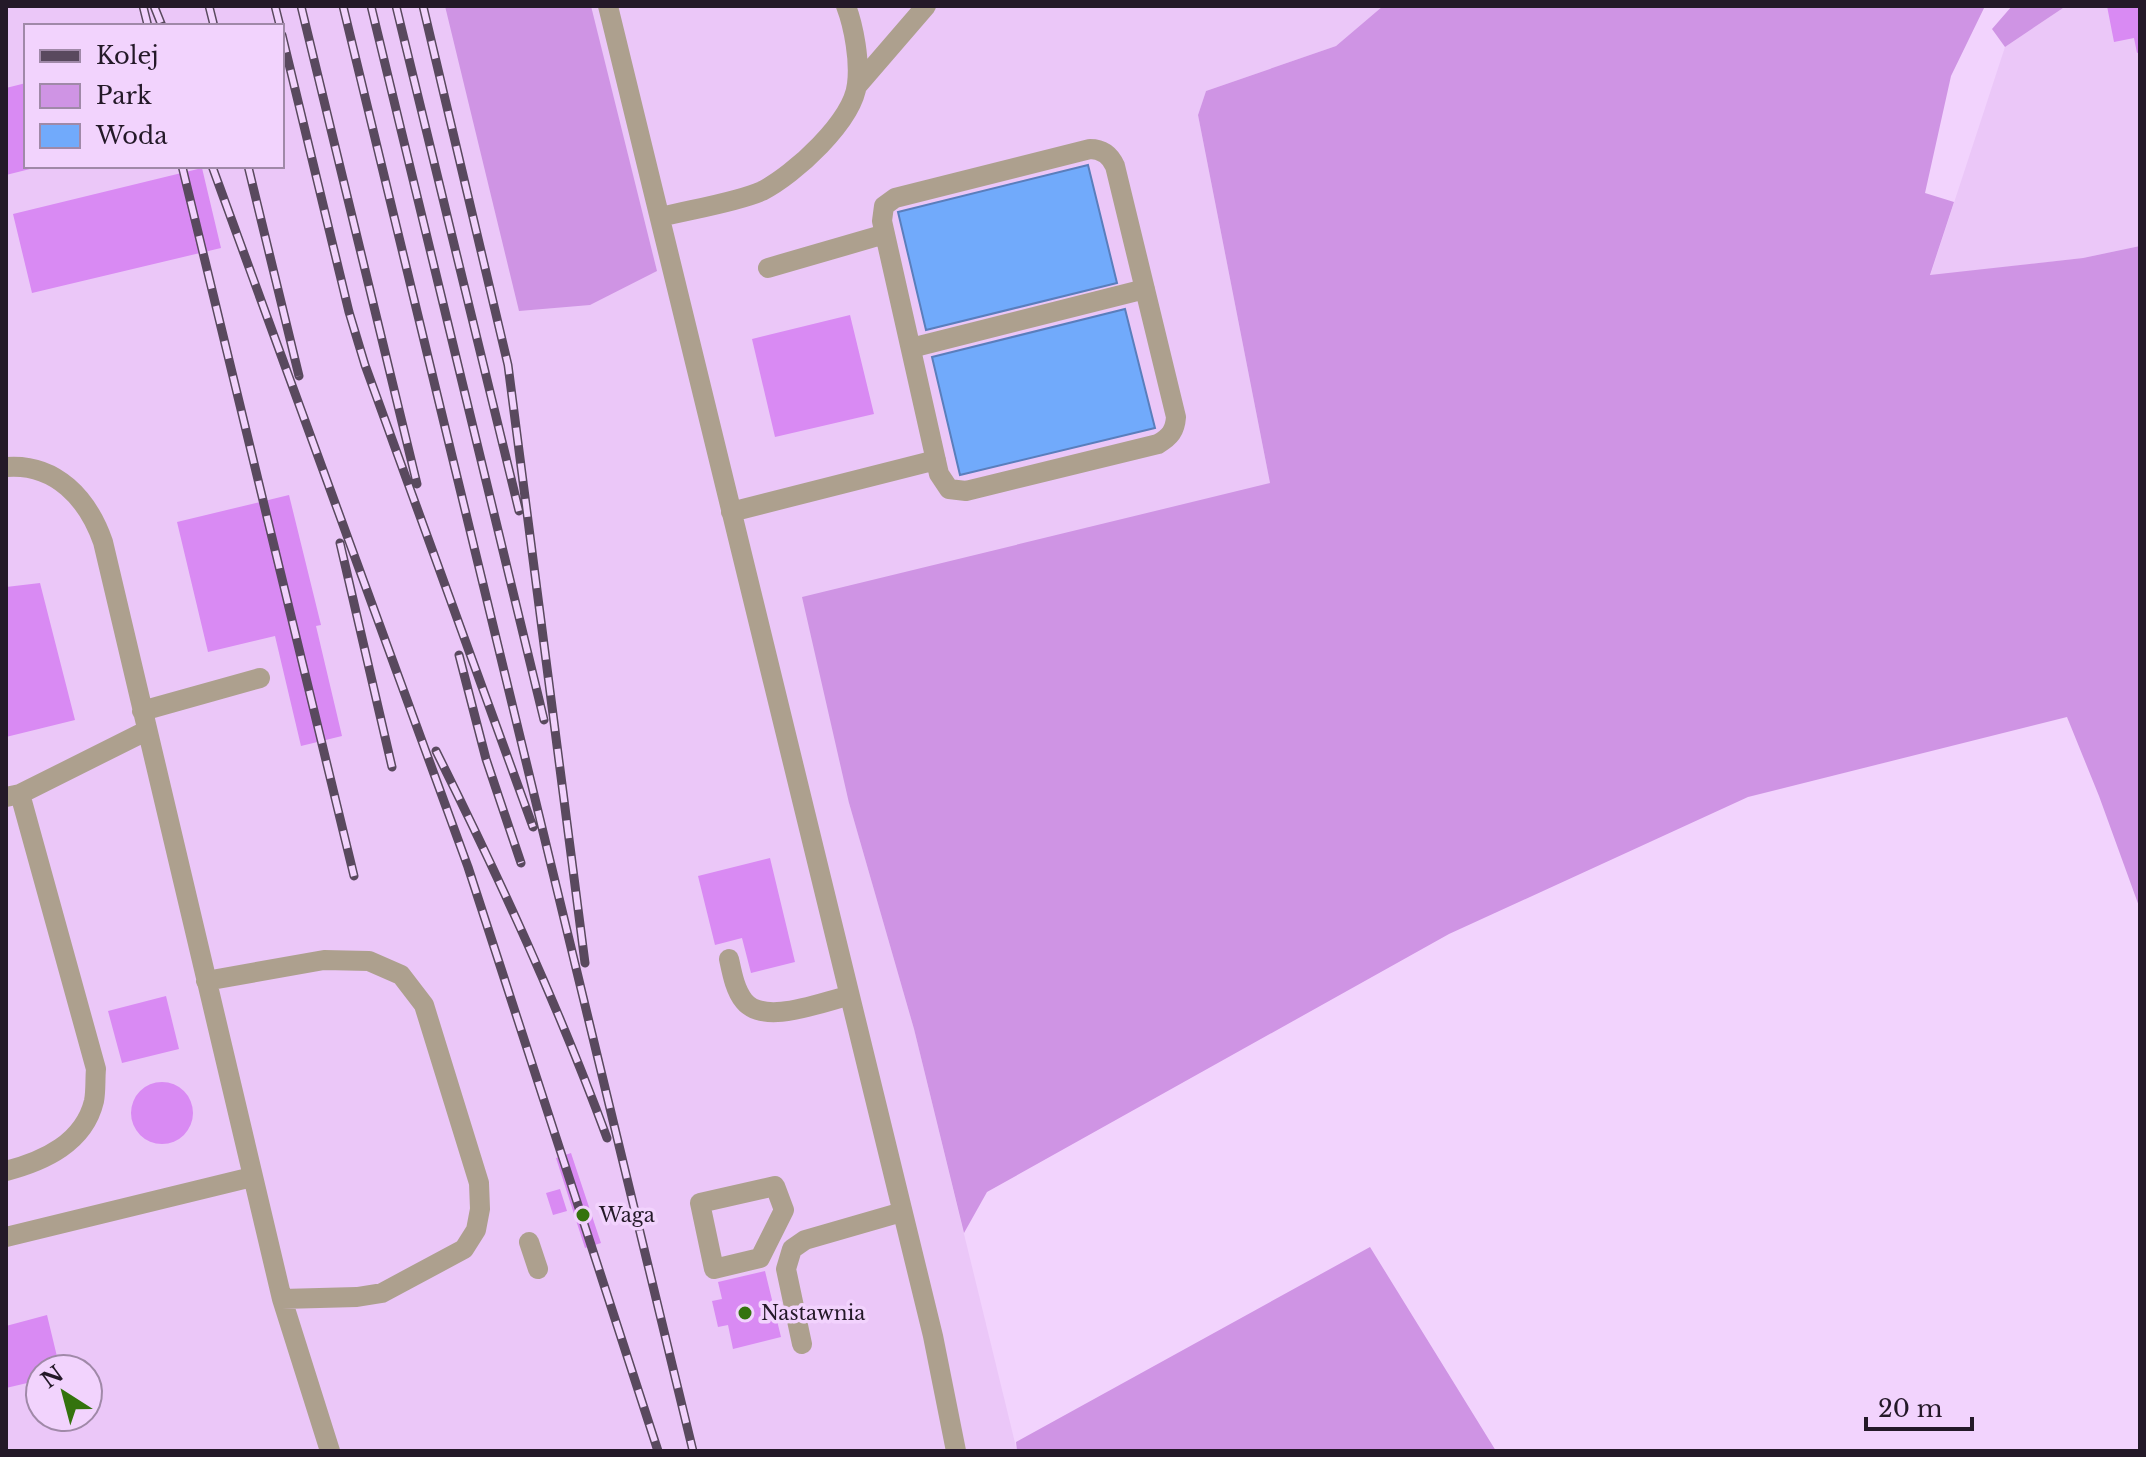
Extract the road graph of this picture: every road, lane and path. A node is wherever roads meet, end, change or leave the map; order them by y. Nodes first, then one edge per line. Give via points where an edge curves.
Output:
1 (608, 6) edge
2 (846, 6) edge
3 (926, 6) edge
4 (857, 86) junction
5 (661, 217) junction
6 (885, 234) junction
7 (768, 268) dead end
8 (1145, 289) junction
9 (911, 348) junction
10 (936, 460) junction
11 (6, 467) edge
12 (731, 512) junction
13 (260, 678) dead end
14 (144, 721) junction
15 (13, 796) edge
16 (729, 959) dead end
17 (206, 981) junction
18 (848, 996) junction
19 (6, 1171) edge
20 (252, 1177) junction
21 (902, 1212) junction
22 (773, 1232) junction
23 (6, 1237) edge
24 (529, 1242) dead end
25 (792, 1249) junction
26 (538, 1269) dead end
27 (282, 1299) junction
28 (802, 1344) dead end
29 (330, 1451) edge
30 (956, 1451) edge

1 - 5 lane
2 - 4 lane via 853,25
3 - 4 lane
4 - 5 lane via 830,135 785,177 759,192
5 - 12 lane
6 - 7 lane
6 - 8 lane via 881,213 895,198 1098,149 1115,166
6 - 9 lane
8 - 9 lane
8 - 10 lane via 1176,417 1167,439 957,492 942,482
9 - 10 lane
10 - 12 lane
11 - 14 lane via 40,470 61,480 96,521
12 - 18 lane
13 - 14 lane
14 - 15 lane
14 - 17 lane
15 - 19 lane via 96,1069 94,1101 81,1129 58,1152
16 - 18 lane via 736,987 756,1012 771,1014
17 - 20 lane
17 - 27 lane via 324,960 369,961 401,975 424,1005 479,1183 476,1230 464,1249 382,1293
18 - 21 lane
20 - 23 lane
20 - 27 lane
21 - 25 lane via 820,1234
21 - 30 lane
22 - 22 lane via 760,1258 714,1269 700,1203 775,1186 784,1210
22 - 25 lane
24 - 26 lane
25 - 28 lane via 786,1269
27 - 29 lane

